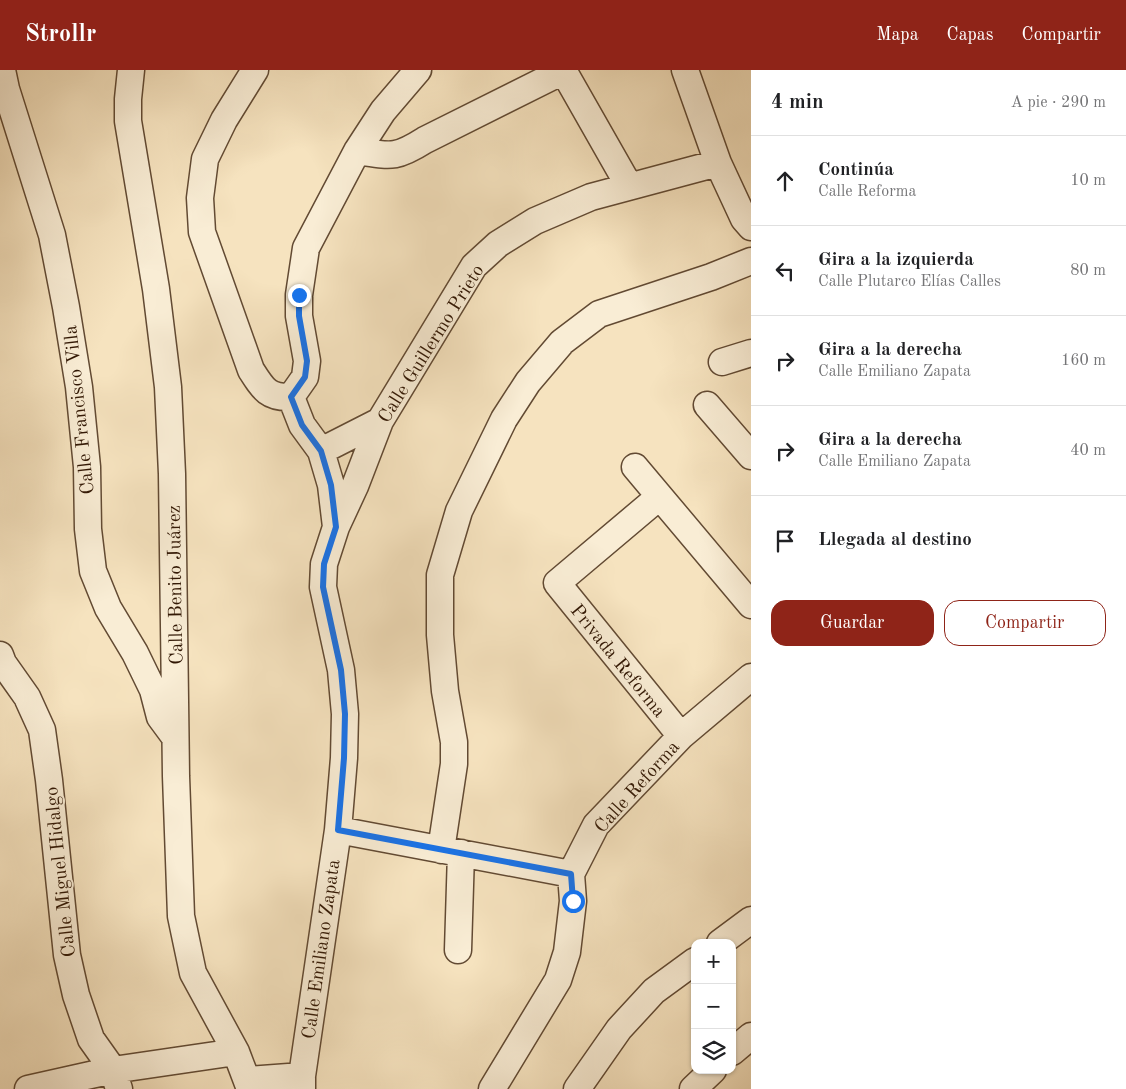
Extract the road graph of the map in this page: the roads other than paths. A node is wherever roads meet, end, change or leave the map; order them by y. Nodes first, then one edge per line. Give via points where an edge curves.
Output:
1 (2, 70) edge
2 (131, 70) edge
3 (255, 70) edge
4 (418, 70) edge
5 (685, 70) edge
6 (563, 71) edge
7 (357, 151) junction
8 (718, 163) junction
9 (629, 186) junction
10 (751, 227) edge
11 (751, 261) edge
12 (751, 353) edge
13 (722, 362) dead end
14 (291, 397) junction
15 (707, 404) dead end
16 (380, 421) junction
17 (321, 451) junction
18 (751, 456) edge
19 (635, 467) dead end
20 (659, 498) junction
21 (336, 527) junction
22 (751, 605) edge
23 (0, 655) edge
24 (751, 677) edge
25 (681, 736) junction
26 (176, 738) junction
27 (338, 830) junction
28 (451, 852) junction
29 (571, 874) junction
30 (751, 920) edge
31 (725, 939) edge
32 (458, 950) dead end
33 (691, 964) edge
34 (751, 1036) edge
35 (736, 1049) edge
36 (236, 1052) junction
37 (709, 1074) edge
38 (116, 1080) edge
39 (302, 1082) edge
40 (248, 1085) edge
41 (28, 1089) edge
42 (492, 1089) edge
43 (578, 1089) edge
44 (693, 1089) edge

1 - 26 street, Calle Francisco Villa via 52,235 66,307 79,387 93,571 108,608 153,690 160,717
2 - 26 street, Calle Benito Juárez via 128,121 156,289 168,387
3 - 14 street via 224,120 205,159 200,198 202,232 251,370 263,389 277,398
4 - 7 street via 383,111
5 - 8 street
6 - 7 street via 406,152 392,156
6 - 9 street
7 - 14 street via 306,248 299,316 307,361 305,377
8 - 9 street, Calle Guillermo Prieto
8 - 10 street via 744,219
9 - 16 street, Calle Guillermo Prieto via 591,197 535,220 474,266
11 - 28 street via 711,278 599,314 562,342 528,382 504,419 459,511 440,574 440,635 454,742
12 - 13 street
14 - 17 street, Calle Emiliano Zapata via 302,425
15 - 18 street
16 - 17 street
16 - 21 street, Calle Guillermo Prieto
17 - 21 street, Calle Emiliano Zapata via 331,485
19 - 20 street
20 - 22 street
20 - 25 street, Privada Reforma via 557,583
21 - 27 street, Calle Emiliano Zapata via 324,564 323,587 341,670 345,714
23 - 38 street, Calle Miguel Hidalgo via 27,697 42,730 67,955 76,995 92,1039
24 - 25 street, Calle Reforma
25 - 29 street, Calle Reforma via 596,825
26 - 36 street, Calle Benito Juárez via 181,916 193,973
27 - 28 street
27 - 39 street, Calle Emiliano Zapata
28 - 29 street
28 - 32 street
29 - 42 street via 571,918 558,980
30 - 31 street
33 - 43 street via 654,991 619,1029
34 - 35 street
36 - 38 street
36 - 40 street, Calle Benito Juárez
37 - 44 street
38 - 41 street
39 - 40 street

